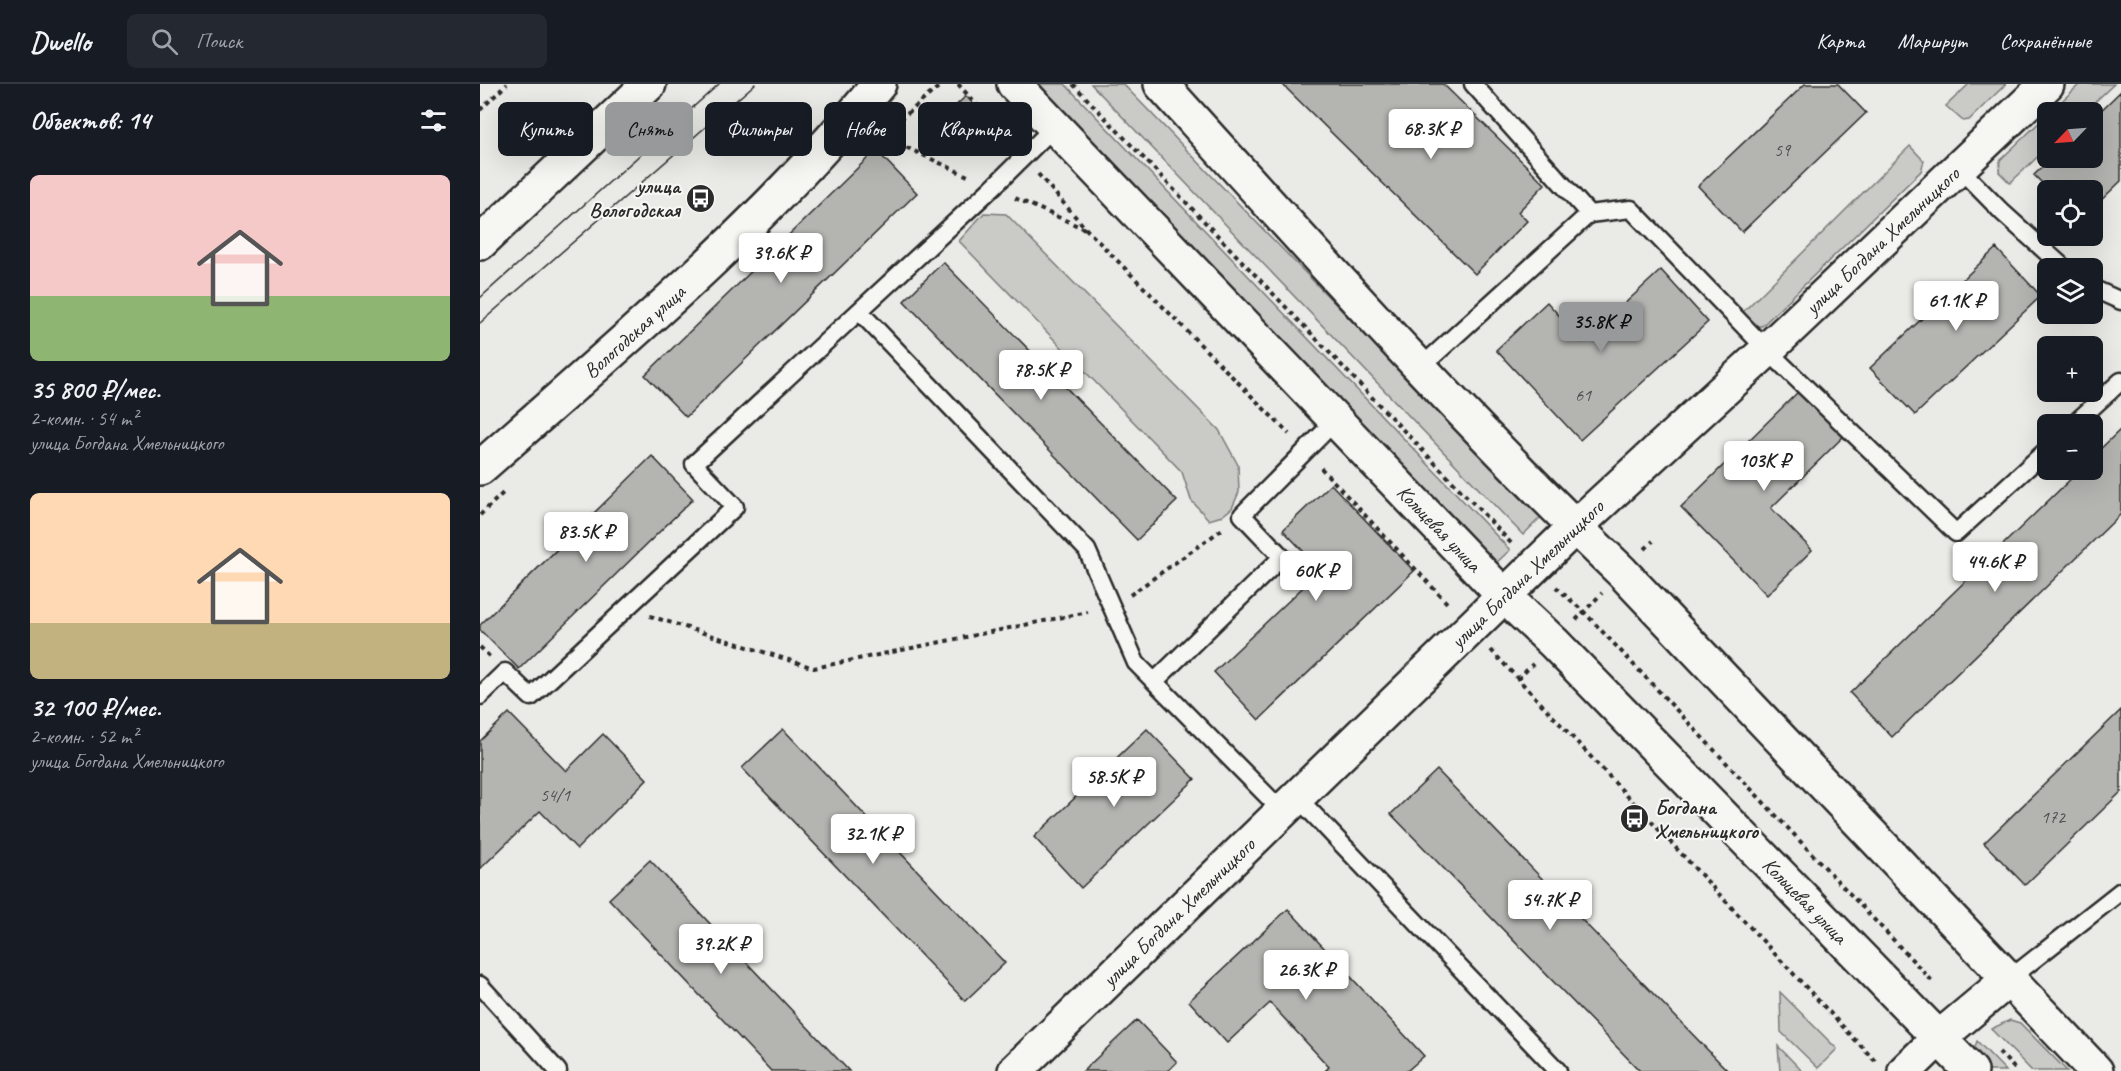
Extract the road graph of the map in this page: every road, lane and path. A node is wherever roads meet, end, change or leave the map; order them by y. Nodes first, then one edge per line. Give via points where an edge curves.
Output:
1 (507, 84) edge
2 (649, 84) edge
3 (879, 84) edge
4 (958, 84) edge
5 (1014, 84) edge
6 (1161, 84) edge
7 (1473, 84) edge
8 (2047, 84) edge
9 (480, 110) edge
10 (1055, 126) junction
11 (1024, 157) junction
12 (1958, 168) junction
13 (1589, 214) junction
14 (480, 243) edge
15 (2053, 258) edge
16 (2103, 293) edge
17 (2121, 301) edge
18 (860, 311) junction
19 (1767, 350) junction
20 (1420, 369) junction
21 (2121, 381) edge
22 (2085, 414) edge
23 (1336, 420) junction
24 (1306, 451) junction
25 (2037, 459) edge
26 (480, 468) edge
27 (1242, 515) junction
28 (1575, 527) junction
29 (1653, 541) dead end
30 (1622, 572) junction
31 (1504, 596) junction
32 (1113, 607) junction
33 (627, 608) junction
34 (1471, 628) junction
35 (1554, 643) junction
36 (1518, 679) junction
37 (1155, 681) junction
38 (480, 696) edge
39 (1290, 804) junction
40 (2121, 891) edge
41 (2008, 980) junction
42 (480, 985) edge
43 (1940, 1037) junction
44 (1891, 1067) edge
45 (558, 1071) edge
46 (1016, 1071) edge
47 (1558, 1071) edge
48 (1971, 1071) edge
49 (2096, 1071) edge

1 - 9 path
2 - 14 main road
3 - 26 main road, Вологодская улица via 718,257
4 - 11 path
5 - 10 main road, Кольцевая улица
6 - 20 main road
7 - 13 lane
8 - 12 main road, улица Богдана Хмельницкого
10 - 11 lane
10 - 23 main road, Кольцевая улица
11 - 18 lane
11 - 24 path via 1088,231
12 - 15 lane
12 - 19 main road, улица Богдана Хмельницкого
13 - 19 lane via 1630,209
13 - 20 lane
16 - 17 lane
18 - 32 lane via 1087,550
18 - 33 lane via 694,464 735,507
19 - 25 lane via 1956,533
19 - 28 main road, улица Богдана Хмельницкого
20 - 28 main road
21 - 22 lane
23 - 24 lane
23 - 31 main road, Кольцевая улица
24 - 27 lane
24 - 34 path
27 - 32 path
27 - 37 lane via 1282,557
28 - 30 main road
28 - 31 main road, улица Богдана Хмельницкого
29 - 30 path
30 - 35 path
30 - 41 main road
31 - 34 main road, улица Богдана Хмельницкого
31 - 35 main road, Кольцевая улица
32 - 33 path via 814,668
32 - 37 lane via 1136,663
33 - 38 lane via 531,697 505,672
34 - 36 path
34 - 39 main road, улица Богдана Хмельницкого
35 - 36 path
35 - 43 main road, Кольцевая улица
36 - 44 path
37 - 39 lane
39 - 46 main road, улица Богдана Хмельницкого
39 - 47 lane
40 - 41 lane
41 - 43 main road
41 - 49 main road
42 - 45 lane
43 - 44 main road
43 - 48 main road, Кольцевая улица

